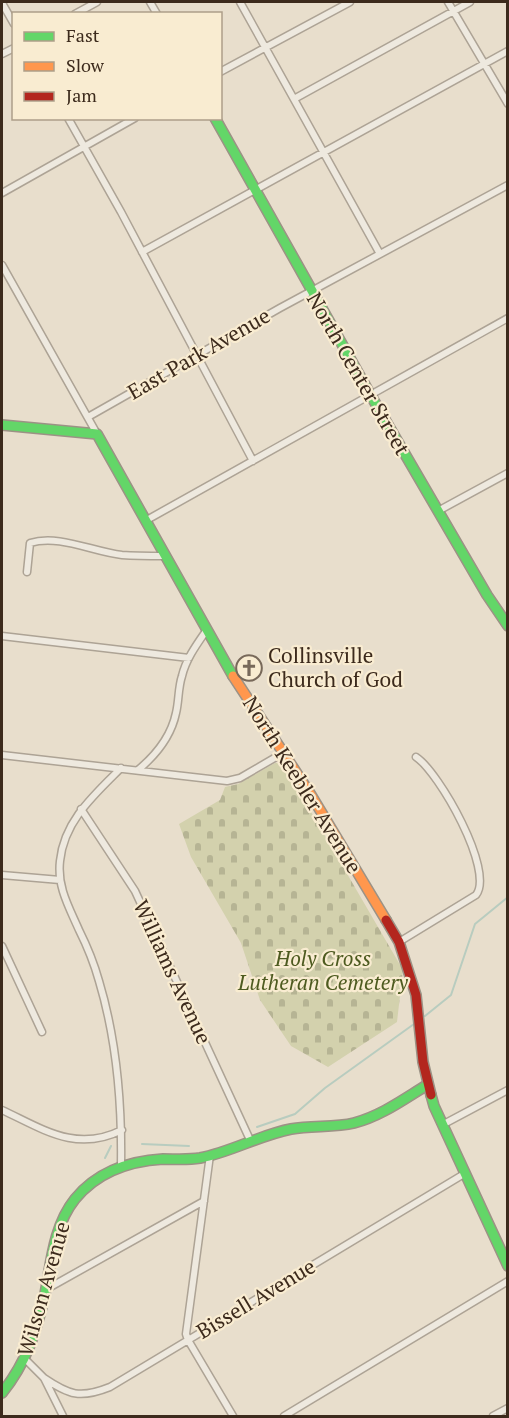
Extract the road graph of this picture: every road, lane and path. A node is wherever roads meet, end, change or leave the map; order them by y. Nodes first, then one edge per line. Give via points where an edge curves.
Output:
1 (97, 2) edge
2 (240, 2) edge
3 (350, 2) edge
4 (448, 2) edge
5 (470, 2) edge
6 (2, 3) edge
7 (453, 11) junction
8 (79, 12) edge
9 (12, 20) edge
10 (265, 47) junction
11 (507, 51) edge
12 (484, 63) junction
13 (222, 71) edge
14 (294, 99) junction
15 (507, 104) edge
16 (69, 120) edge
17 (131, 120) edge
18 (216, 120) edge
19 (84, 147) junction
20 (323, 152) junction
21 (507, 185) edge
22 (255, 190) junction
23 (2, 193) edge
24 (142, 252) junction
25 (380, 254) junction
26 (2, 265) edge
27 (311, 291) junction
28 (507, 318) edge
29 (197, 356) junction
30 (370, 394) junction
31 (88, 417) junction
32 (2, 425) edge
33 (97, 434) junction
34 (253, 461) junction
35 (507, 473) edge
36 (438, 511) junction
37 (145, 521) junction
38 (165, 556) junction
39 (27, 572) dead end
40 (507, 626) edge
41 (206, 631) junction
42 (2, 636) edge
43 (189, 658) junction
44 (283, 753) junction
45 (2, 755) edge
46 (416, 757) dead end
47 (121, 768) junction
48 (138, 770) junction
49 (81, 809) junction
50 (2, 875) edge
51 (60, 880) junction
52 (399, 942) junction
53 (2, 946) edge
54 (42, 1032) dead end
55 (427, 1085) junction
56 (507, 1090) edge
57 (2, 1110) edge
58 (442, 1125) junction
59 (122, 1130) junction
60 (251, 1142) junction
61 (210, 1155) junction
62 (122, 1165) junction
63 (464, 1174) junction
64 (204, 1201) junction
65 (507, 1266) edge
66 (507, 1281) edge
67 (45, 1290) junction
68 (188, 1340) junction
69 (26, 1360) junction
70 (44, 1378) junction
71 (2, 1393) edge
72 (507, 1408) edge
73 (497, 1415) edge
74 (63, 1416) edge
75 (233, 1416) edge
76 (284, 1416) edge

1 - 8 street
2 - 10 street
3 - 10 street
4 - 7 street
5 - 7 street
6 - 9 street
7 - 12 street
7 - 14 street
10 - 13 street
10 - 14 street
11 - 12 street
12 - 15 street
12 - 20 street
14 - 20 street
16 - 19 street
17 - 19 street
18 - 22 street, North Center Street
19 - 23 street
19 - 24 street
20 - 22 street
20 - 25 street
21 - 25 street, East Park Avenue
22 - 24 street
22 - 27 street, North Center Street
24 - 29 street
25 - 27 street, East Park Avenue
26 - 31 street, North Keebler Avenue
27 - 29 street, East Park Avenue
27 - 30 street, North Center Street
28 - 30 street
29 - 31 street, East Park Avenue
29 - 34 street
30 - 34 street
30 - 36 street, North Center Street
31 - 33 street, North Keebler Avenue
32 - 33 street
33 - 37 street, North Keebler Avenue
34 - 37 street
35 - 36 street
36 - 40 street, North Center Street
37 - 38 street, North Keebler Avenue
38 - 39 street via 121,555 38,541 30,543
38 - 41 street, North Keebler Avenue
41 - 43 street
41 - 44 street, North Keebler Avenue
42 - 43 street
43 - 48 street via 181,677 172,728
44 - 48 street via 233,781
44 - 52 street, North Keebler Avenue
45 - 47 street
46 - 52 street via 431,772 470,838 481,887 476,895
47 - 48 street
47 - 49 street
49 - 51 street via 63,845
49 - 60 street, Williams Avenue via 135,891
50 - 51 street
51 - 59 street via 90,954 106,1007 117,1065
52 - 55 street, North Keebler Avenue via 416,995
53 - 54 street
55 - 58 street, North Keebler Avenue
55 - 60 street, Wilson Avenue via 357,1122 292,1129
56 - 58 street
57 - 59 street via 69,1139 102,1138
58 - 63 street, North Keebler Avenue
59 - 62 street
60 - 61 street, Wilson Avenue
61 - 62 street, Wilson Avenue
61 - 64 street
62 - 67 street, Wilson Avenue via 95,1179 67,1210 58,1228
63 - 65 street, North Keebler Avenue
63 - 68 street, Bissell Avenue
64 - 67 street
64 - 68 street
66 - 76 street
67 - 69 street, Wilson Avenue
68 - 70 street, Bissell Avenue via 101,1391 72,1393 60,1390
68 - 75 street
69 - 70 street
69 - 71 street, Wilson Avenue
70 - 74 street
72 - 73 street

